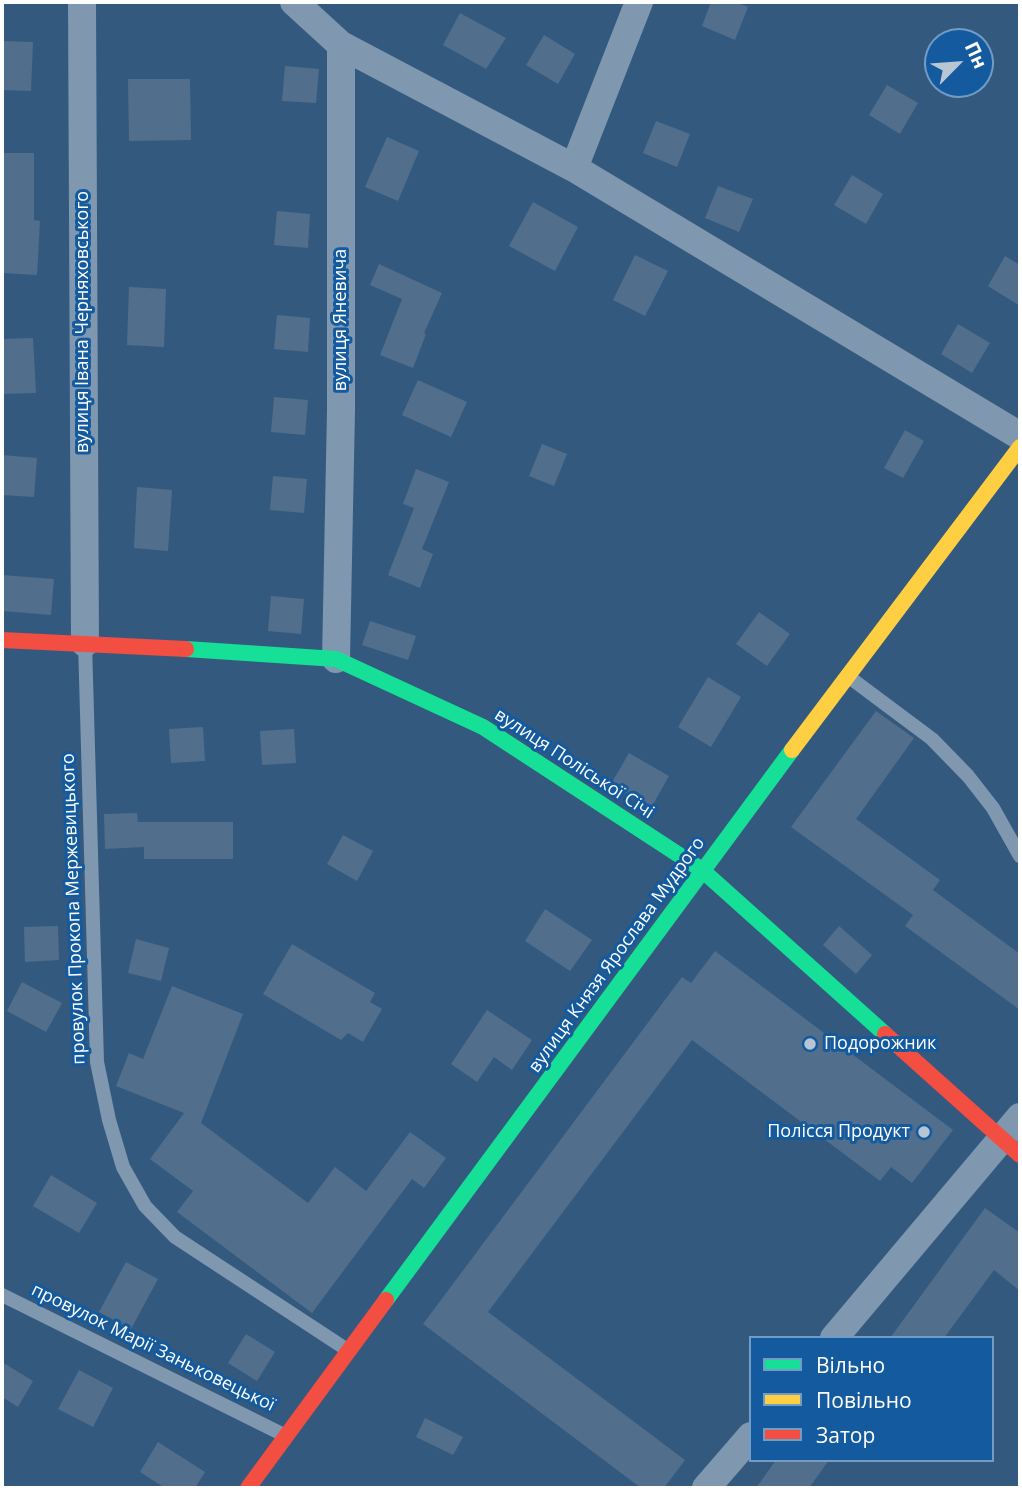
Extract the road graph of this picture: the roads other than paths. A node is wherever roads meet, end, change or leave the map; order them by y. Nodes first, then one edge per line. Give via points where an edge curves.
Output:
1 (82, 2) edge
2 (294, 2) edge
3 (639, 2) edge
4 (341, 45) junction
5 (575, 168) junction
6 (1020, 436) edge
7 (1020, 447) edge
8 (2, 640) edge
9 (85, 643) junction
10 (336, 659) junction
11 (848, 676) junction
12 (1020, 856) edge
13 (702, 870) junction
14 (1020, 1116) edge
15 (1011, 1147) edge
16 (2, 1294) edge
17 (836, 1336) edge
18 (350, 1351) junction
19 (287, 1436) junction
20 (749, 1438) edge
21 (248, 1488) edge
22 (706, 1488) edge

1 - 9 street, вулиця Івана Черняховського
2 - 4 street
3 - 5 street
4 - 5 street
4 - 10 street, вулиця Яневича
5 - 6 street
7 - 11 street, вулиця Князя Ярослава Мудрого
8 - 9 street, вулиця Поліської Січі
9 - 10 street, вулиця Поліської Січі
9 - 18 lane, провулок Прокопа Мержевицького via 97,1062 123,1167 145,1206 176,1237
10 - 13 street, вулиця Поліської Січі via 483,727
11 - 12 lane via 932,739 968,776 993,808
11 - 13 street, вулиця Князя Ярослава Мудрого
13 - 15 street, вулиця Поліської Січі
13 - 18 street, вулиця Князя Ярослава Мудрого
14 - 15 street
15 - 17 street
16 - 19 lane, провулок Марії Заньковецької
18 - 19 street, вулиця Князя Ярослава Мудрого
19 - 21 street, вулиця Князя Ярослава Мудрого
20 - 22 street

